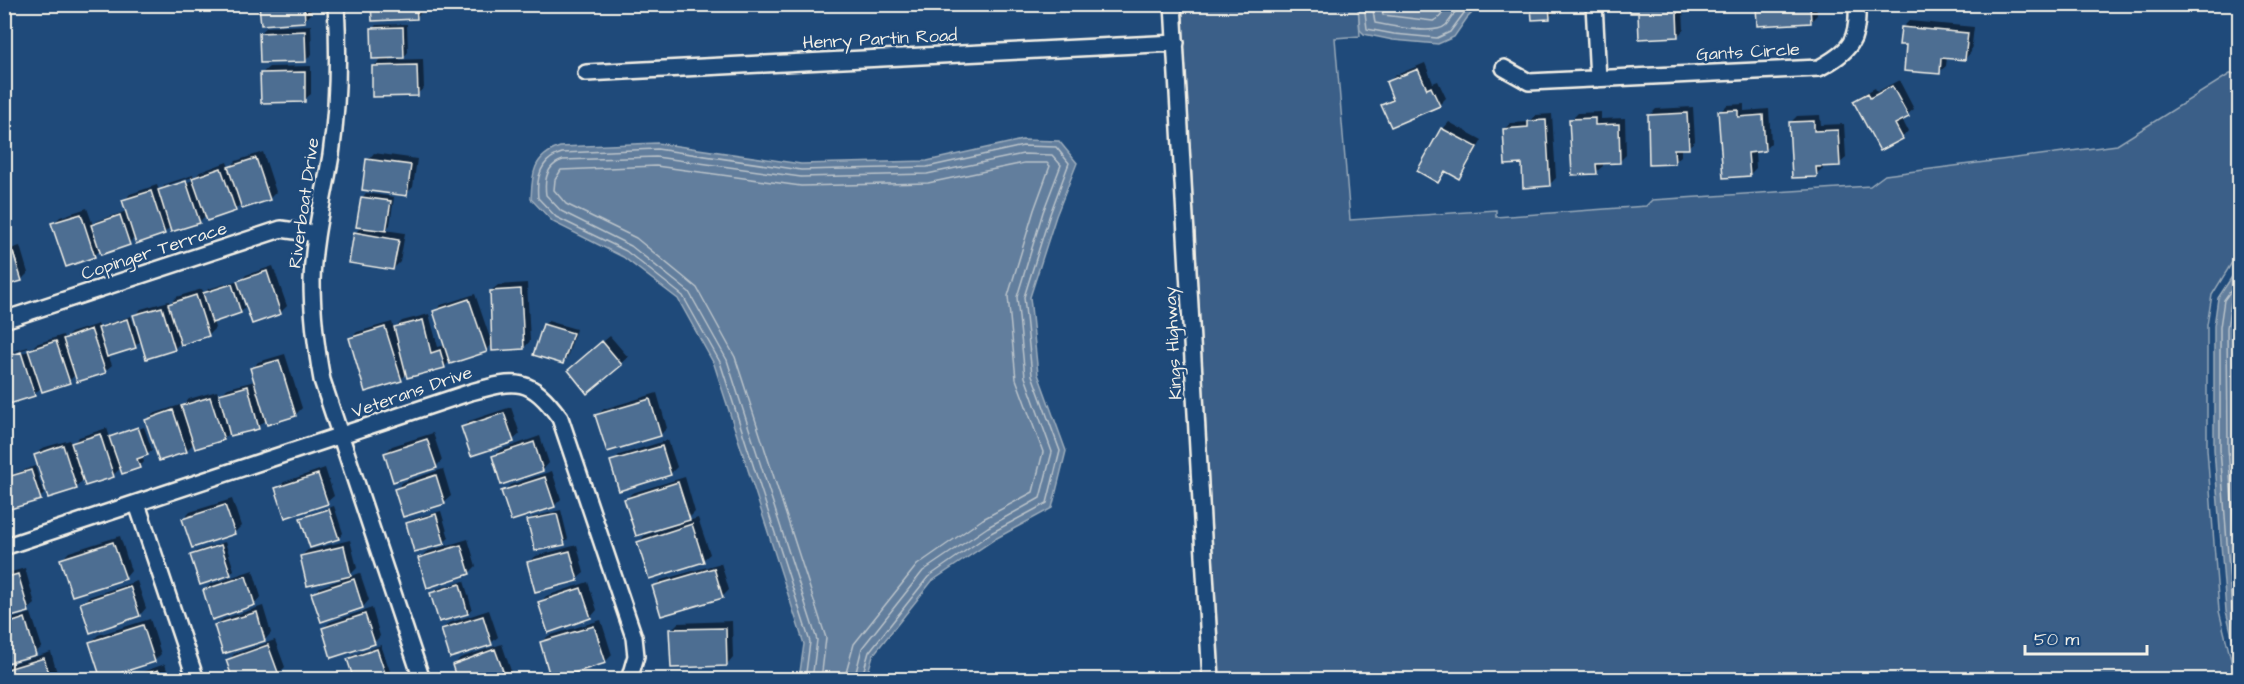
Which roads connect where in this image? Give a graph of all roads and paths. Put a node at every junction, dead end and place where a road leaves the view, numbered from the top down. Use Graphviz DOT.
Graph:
graph roads {
  1 [pos="336,4"];
  2 [pos="1173,4"];
  3 [pos="1594,4"];
  4 [pos="1857,4"];
  5 [pos="1176,43"];
  6 [pos="1504,69"];
  7 [pos="586,73"];
  8 [pos="1598,79"];
  9 [pos="316,234"];
  10 [pos="4,320"];
  11 [pos="340,437"];
  12 [pos="137,504"];
  13 [pos="4,547"];
  14 [pos="196,680"];
  15 [pos="422,680"];
  16 [pos="629,680"];
  17 [pos="1211,680"];
  1 -- 9 [label="street, Riverboat Drive"];
  2 -- 5 [label="street, Kings Highway"];
  3 -- 8 [label="street"];
  4 -- 8 [label="street, Gants Circle"];
  5 -- 7 [label="street, Henry Partin Road"];
  5 -- 17 [label="street, Kings Highway"];
  6 -- 8 [label="street, Gants Circle"];
  9 -- 10 [label="street, Copinger Terrace"];
  9 -- 11 [label="street, Riverboat Drive"];
  11 -- 12 [label="street, Veterans Drive"];
  11 -- 15 [label="street, Riverboat Drive"];
  11 -- 16 [label="street, Veterans Drive"];
  12 -- 13 [label="street, Veterans Drive"];
  12 -- 14 [label="street"];
}
